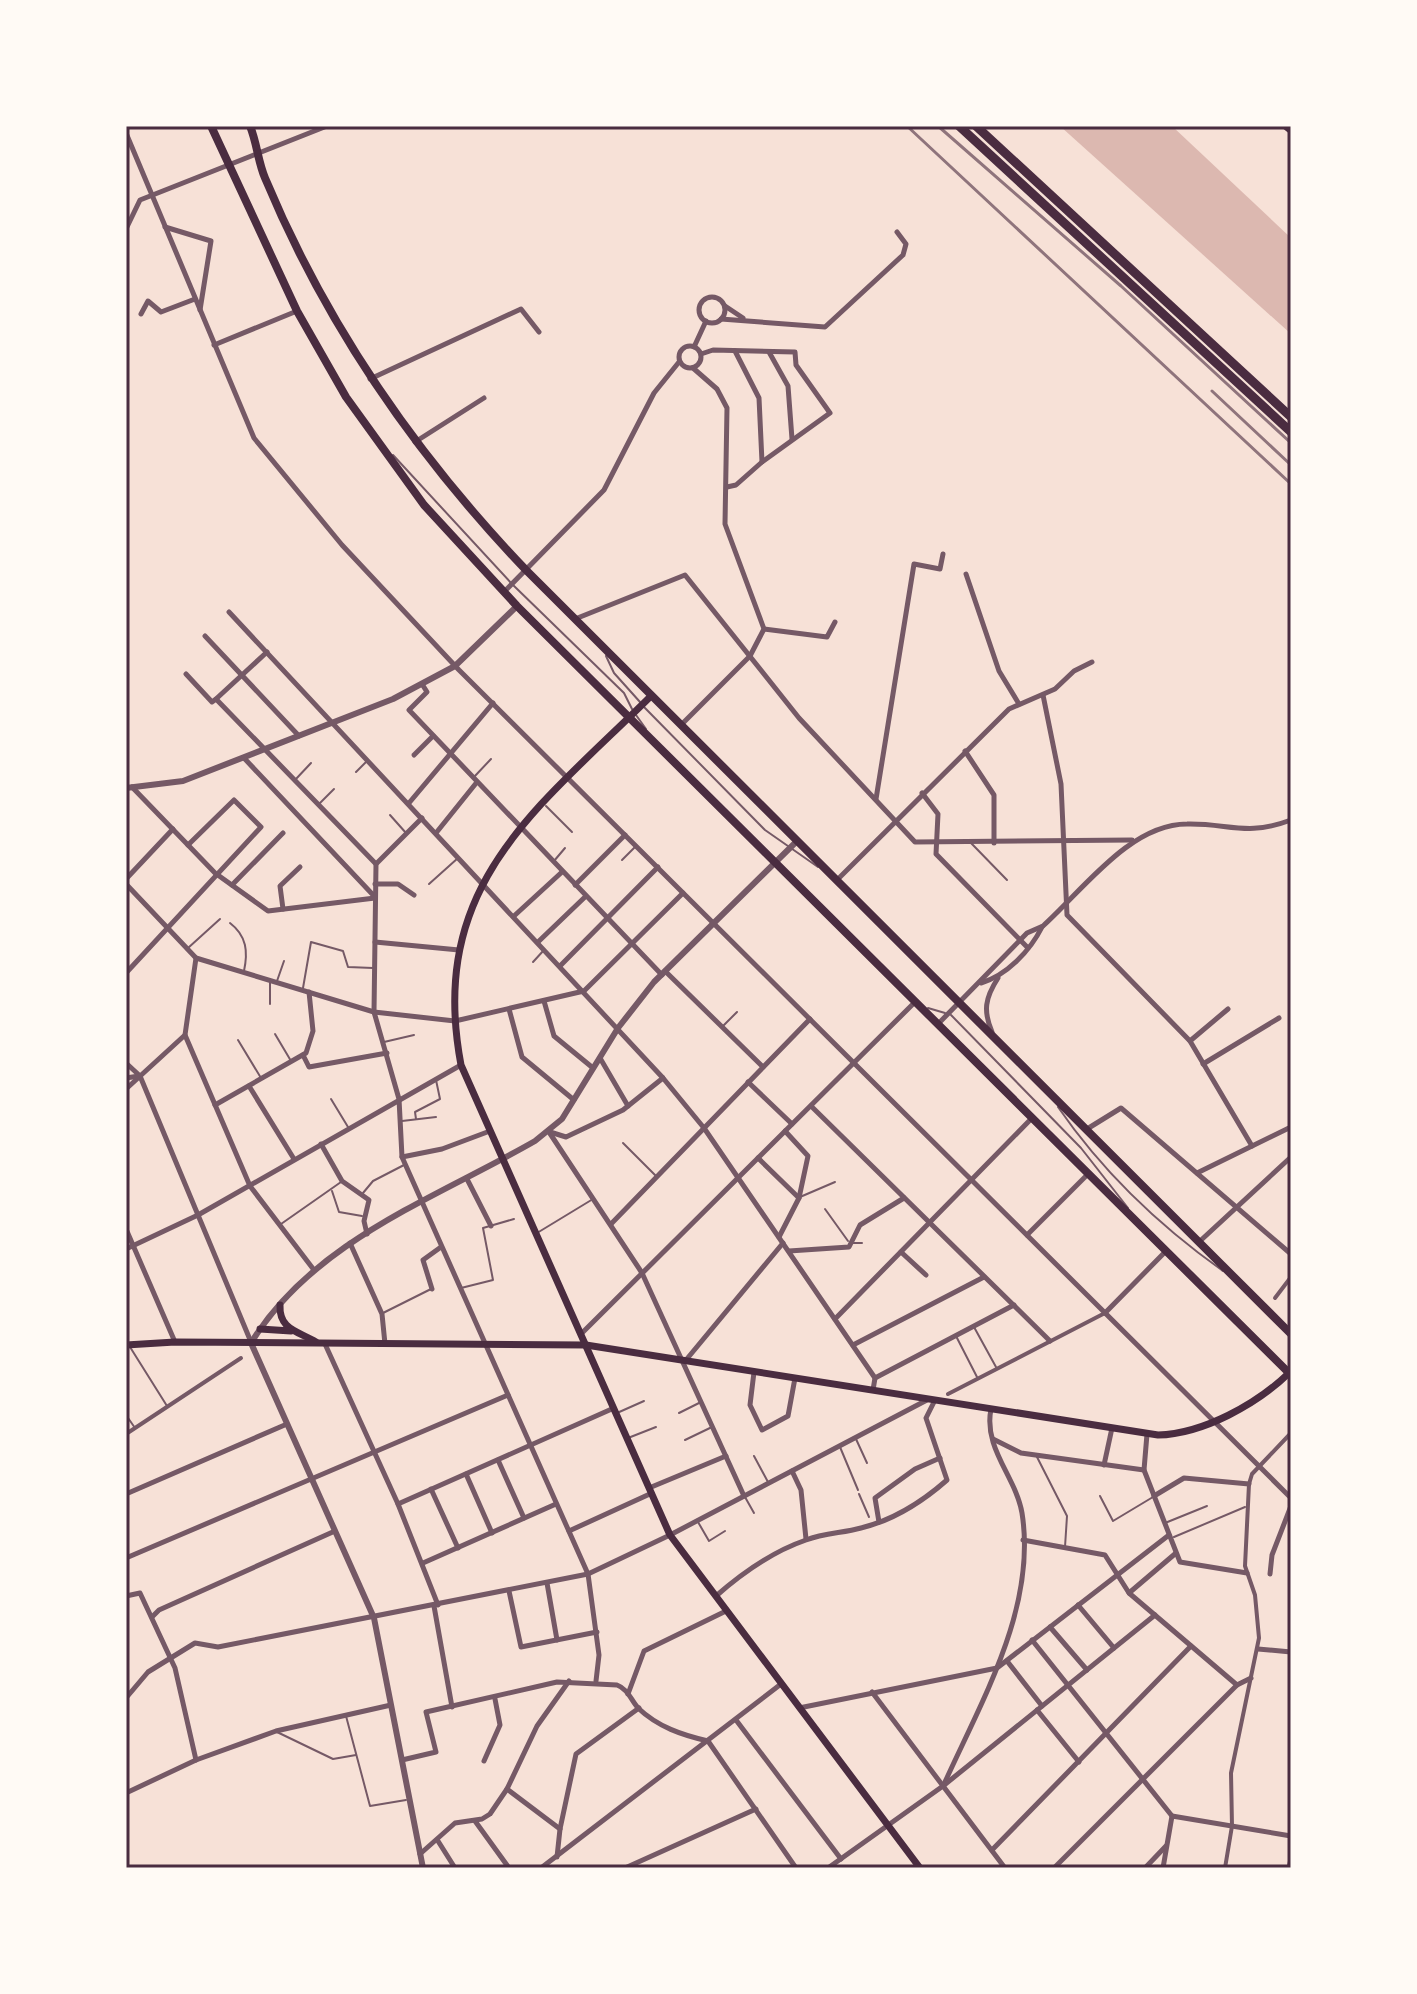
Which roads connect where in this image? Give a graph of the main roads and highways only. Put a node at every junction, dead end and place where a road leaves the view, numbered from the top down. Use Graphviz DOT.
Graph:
graph roads {
  1 [pos="211,126"];
  2 [pos="250,126"];
  3 [pos="959,126"];
  4 [pos="976,126"];
  5 [pos="1286,126"];
  6 [pos="1291,130"];
  7 [pos="1291,417"];
  8 [pos="1291,432"];
  9 [pos="651,696"];
  10 [pos="632,715"];
  11 [pos="280,1305"];
  12 [pos="260,1329"];
  13 [pos="294,1331"];
  14 [pos="1291,1334"];
  15 [pos="321,1344"];
  16 [pos="127,1345"];
  17 [pos="586,1345"];
  18 [pos="1290,1373"];
  19 [pos="920,1868"];
  1 -- 10 [label="main road"];
  2 -- 9 [label="main road"];
  3 -- 8 [label="highway"];
  4 -- 7 [label="highway"];
  5 -- 6 [label="main road"];
  9 -- 10 [label="main road"];
  9 -- 14 [label="main road"];
  10 -- 17 [label="main road"];
  10 -- 18 [label="main road"];
  11 -- 13 [label="main road"];
  12 -- 13 [label="main road"];
  13 -- 15 [label="main road"];
  15 -- 16 [label="main road"];
  15 -- 17 [label="main road"];
  17 -- 18 [label="main road"];
  17 -- 19 [label="main road"];
}
